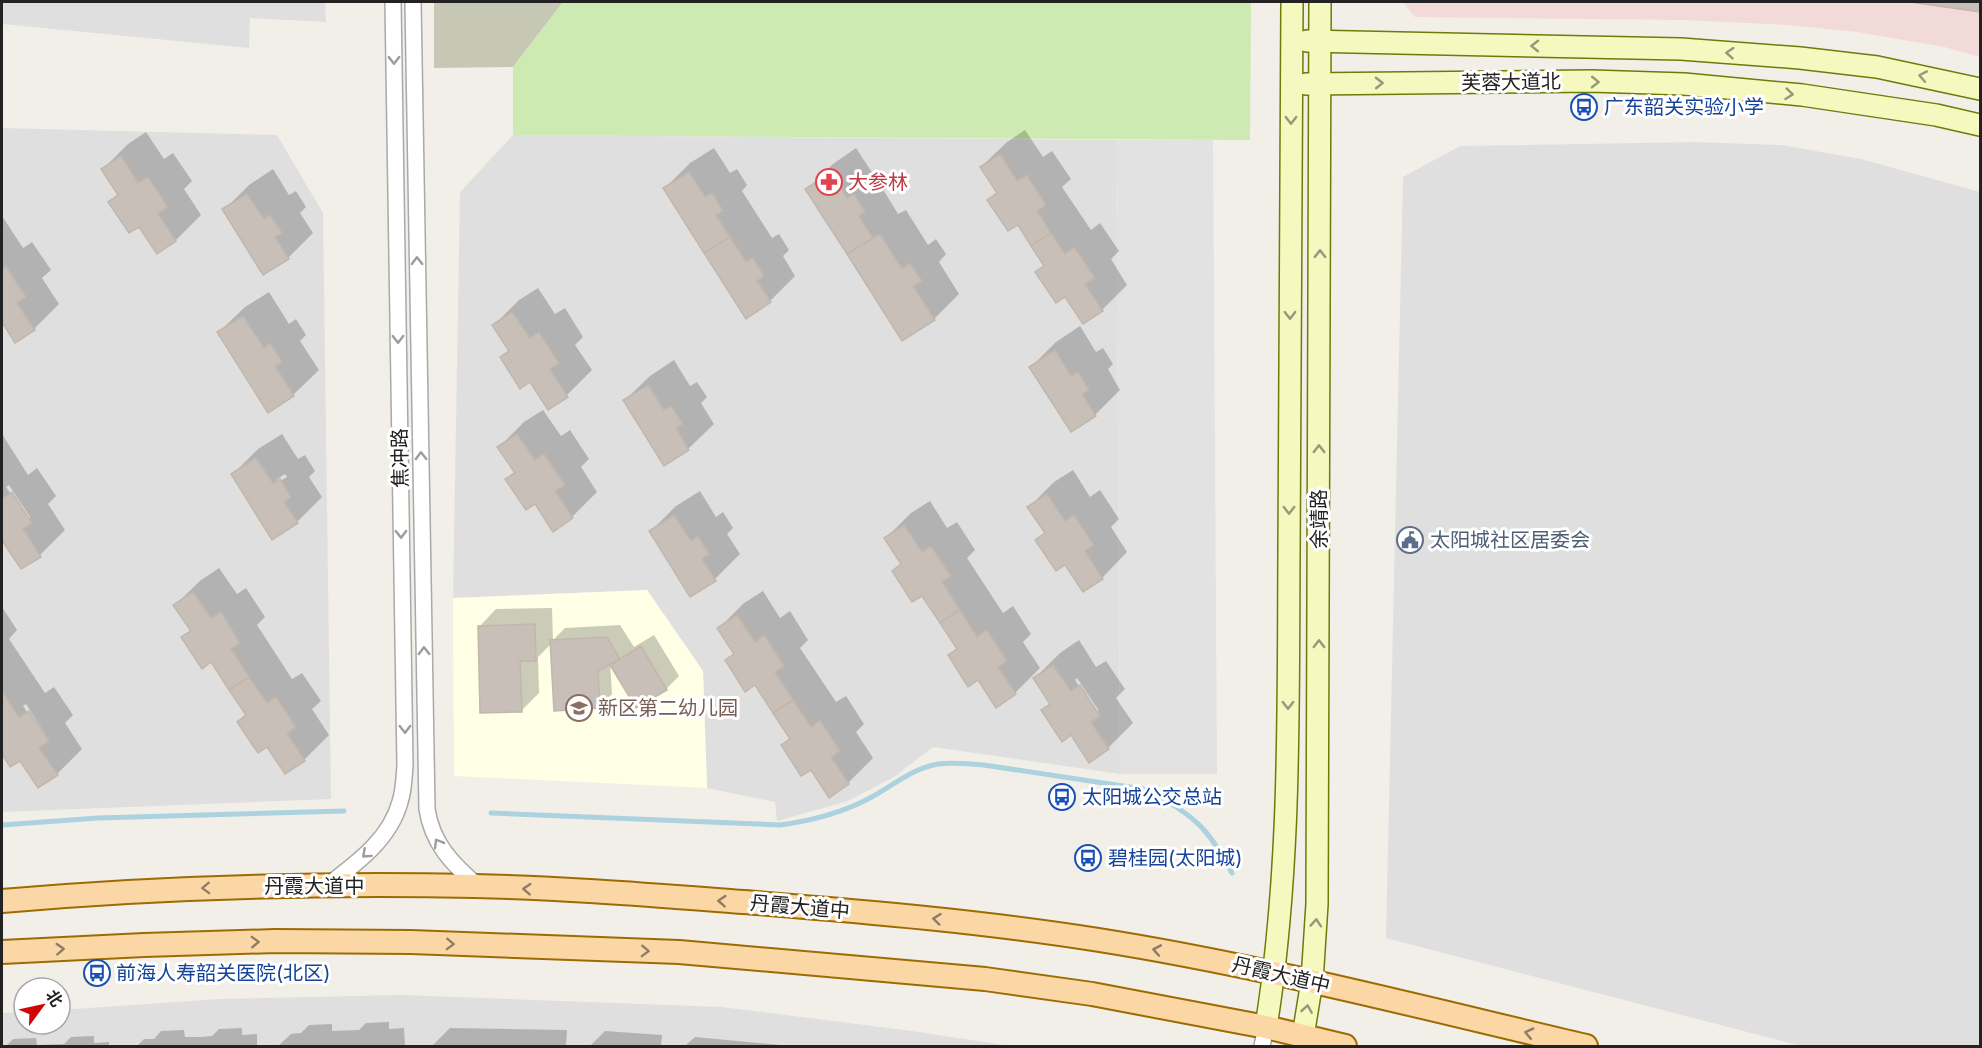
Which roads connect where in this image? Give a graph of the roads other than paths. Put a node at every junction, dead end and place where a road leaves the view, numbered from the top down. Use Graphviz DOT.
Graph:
graph roads {
  1 [pos="393,2"];
  2 [pos="413,2"];
  3 [pos="1292,2"];
  4 [pos="1320,2"];
  5 [pos="1292,40"];
  6 [pos="1320,41"];
  7 [pos="1291,84"];
  8 [pos="1320,84"];
  9 [pos="1980,89"];
  10 [pos="1980,125"];
  11 [pos="328,885"];
  12 [pos="478,886"];
  13 [pos="2,901"];
  14 [pos="2,952"];
  15 [pos="1275,973"];
  16 [pos="1312,981"];
  17 [pos="1264,1037"];
  18 [pos="1301,1041"];
  19 [pos="1345,1047"];
  20 [pos="1586,1047"];
  1 -- 11 [label="street, 焦冲路, one-way"];
  12 -- 2 [label="street, 焦冲路, one-way"];
  3 -- 5 [label="main road, 余靖路"];
  4 -- 6 [label="main road, 余靖路"];
  5 -- 6 [label="main road, 芙蓉大道北"];
  5 -- 7 [label="main road, 余靖路"];
  6 -- 8 [label="main road, 余靖路"];
  9 -- 6 [label="main road, 芙蓉大道北, one-way"];
  7 -- 8 [label="main road, 芙蓉大道北"];
  7 -- 15 [label="main road, 余靖路, one-way"];
  8 -- 10 [label="main road, 芙蓉大道北, one-way"];
  16 -- 8 [label="main road, 余靖路, one-way"];
  11 -- 12 [label="main road, 丹霞大道中"];
  11 -- 13 [label="main road, 丹霞大道中, one-way"];
  15 -- 12 [label="main road, 丹霞大道中, one-way"];
  14 -- 17 [label="main road, one-way"];
  15 -- 16 [label="main road, 丹霞大道中"];
  15 -- 17 [label="main road, 余靖路"];
  18 -- 16 [label="main road, 余靖路, one-way"];
  20 -- 16 [label="main road, 丹霞大道中, one-way"];
  17 -- 18 [label="main road"];
  18 -- 19 [label="main road"];
}
